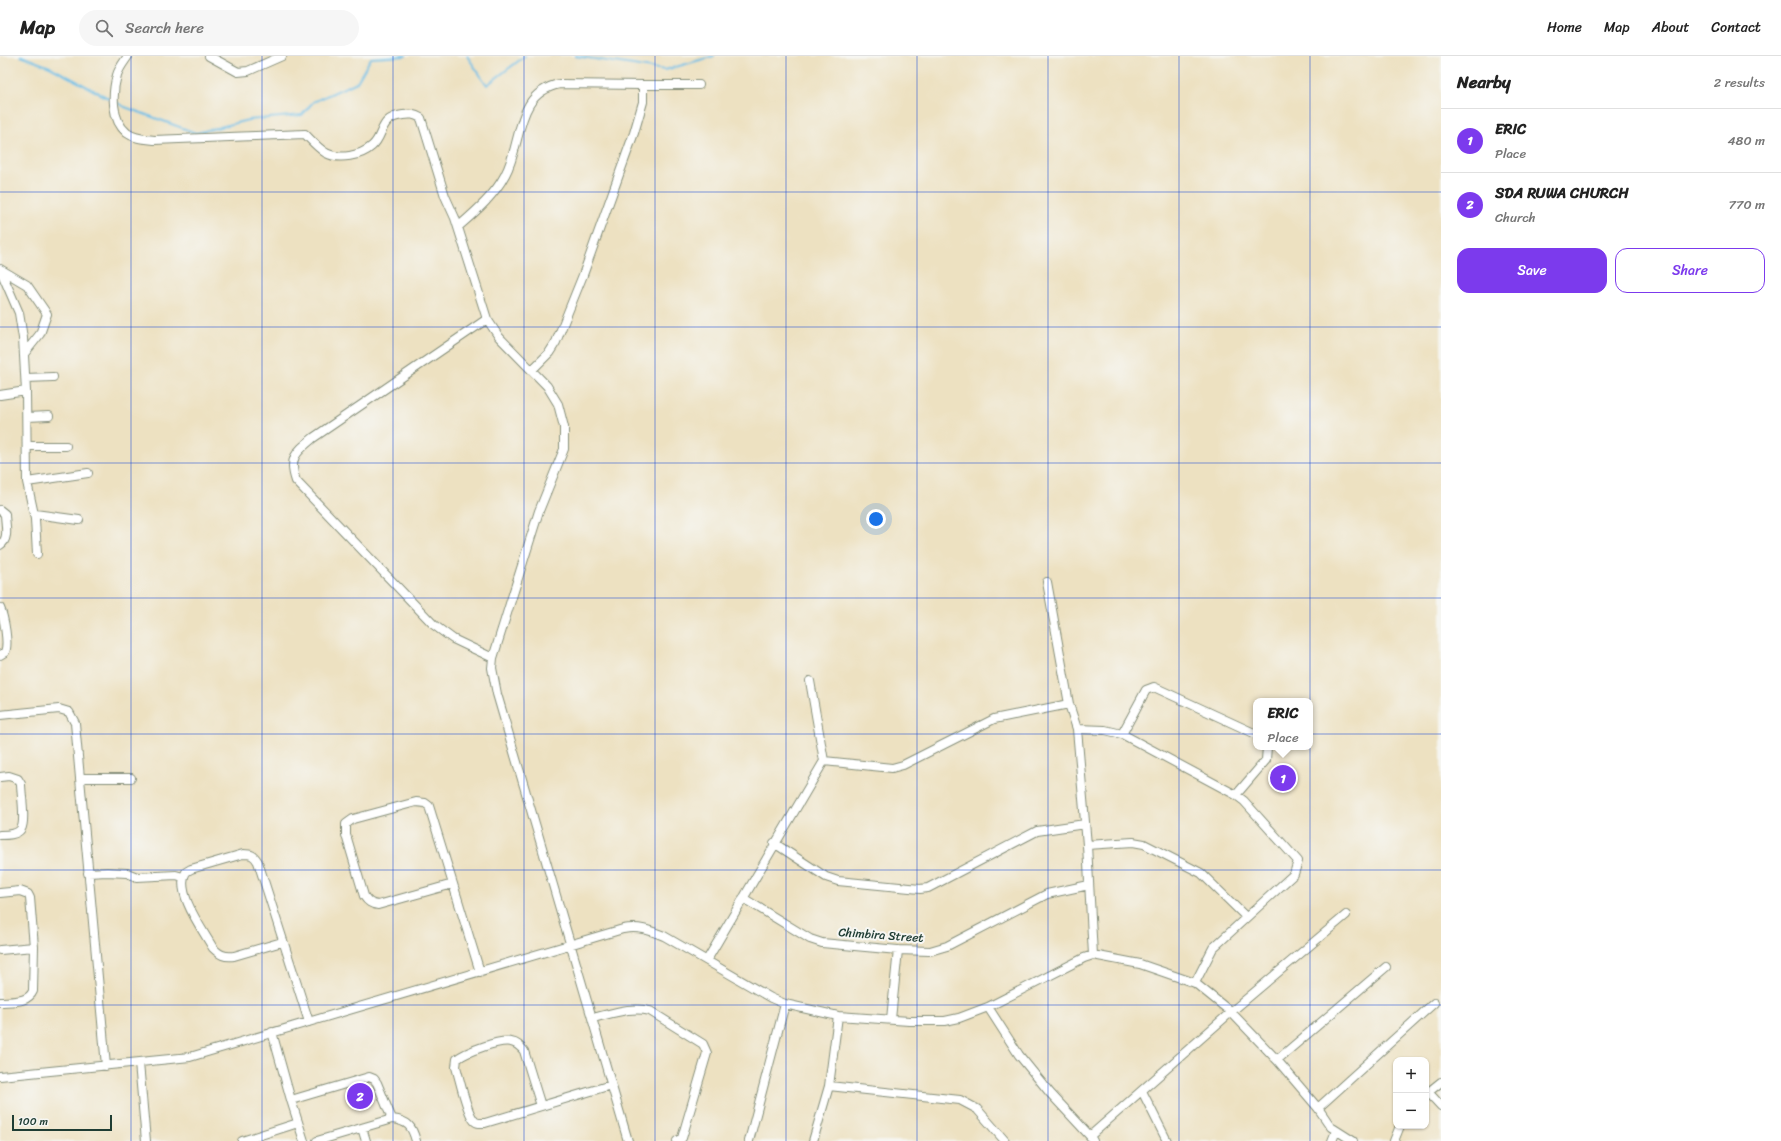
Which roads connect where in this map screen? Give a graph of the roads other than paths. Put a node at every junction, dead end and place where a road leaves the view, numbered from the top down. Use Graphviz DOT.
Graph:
graph roads {
  1 [pos="128,56"];
  2 [pos="209,56"];
  3 [pos="282,56"];
  4 [pos="643,85"];
  5 [pos="699,85"];
  6 [pos="458,227"];
  7 [pos="0,269"];
  8 [pos="486,319"];
  9 [pos="24,354"];
  10 [pos="532,370"];
  11 [pos="53,377"];
  12 [pos="26,378"];
  13 [pos="26,391"];
  14 [pos="0,395"];
  15 [pos="49,416"];
  16 [pos="27,417"];
  17 [pos="27,446"];
  18 [pos="66,446"];
  19 [pos="88,473"];
  20 [pos="27,482"];
  21 [pos="0,510"];
  22 [pos="35,514"];
  23 [pos="80,520"];
  24 [pos="0,545"];
  25 [pos="37,554"];
  26 [pos="1047,582"];
  27 [pos="0,608"];
  28 [pos="0,655"];
  29 [pos="493,658"];
  30 [pos="810,681"];
  31 [pos="1069,704"];
  32 [pos="0,715"];
  33 [pos="1076,729"];
  34 [pos="1253,733"];
  35 [pos="1122,734"];
  36 [pos="1267,750"];
  37 [pos="824,761"];
  38 [pos="0,777"];
  39 [pos="80,778"];
  40 [pos="132,778"];
  41 [pos="1236,795"];
  42 [pos="1085,824"];
  43 [pos="0,835"];
  44 [pos="774,843"];
  45 [pos="1087,845"];
  46 [pos="88,873"];
  47 [pos="183,877"];
  48 [pos="453,884"];
  49 [pos="1089,885"];
  50 [pos="0,893"];
  51 [pos="743,898"];
  52 [pos="1346,915"];
  53 [pos="1246,917"];
  54 [pos="282,942"];
  55 [pos="570,945"];
  56 [pos="34,948"];
  57 [pos="0,950"];
  58 [pos="898,950"];
  59 [pos="1093,955"];
  60 [pos="707,960"];
  61 [pos="1386,966"];
  62 [pos="480,972"];
  63 [pos="1195,983"];
  64 [pos="0,1002"];
  65 [pos="1434,1003"];
  66 [pos="785,1004"];
  67 [pos="988,1007"];
  68 [pos="1231,1012"];
  69 [pos="838,1016"];
  70 [pos="592,1018"];
  71 [pos="891,1019"];
  72 [pos="308,1022"];
  73 [pos="272,1032"];
  74 [pos="1277,1060"];
  75 [pos="139,1063"];
  76 [pos="106,1066"];
  77 [pos="0,1076"];
  78 [pos="1441,1082"];
  79 [pos="611,1085"];
  80 [pos="828,1086"];
  81 [pos="1142,1091"];
  82 [pos="1429,1091"];
  83 [pos="1429,1095"];
  84 [pos="291,1100"];
  85 [pos="541,1106"];
  86 [pos="1441,1106"];
  87 [pos="1318,1108"];
  88 [pos="392,1120"];
  89 [pos="298,1123"];
  90 [pos="362,1128"];
  91 [pos="1399,1129"];
  92 [pos="1336,1131"];
  93 [pos="1092,1138"];
  94 [pos="146,1141"];
  95 [pos="242,1141"];
  96 [pos="304,1141"];
  97 [pos="317,1141"];
  98 [pos="366,1141"];
  99 [pos="416,1141"];
  100 [pos="628,1141"];
  101 [pos="677,1141"];
  102 [pos="749,1141"];
  103 [pos="813,1141"];
  104 [pos="1006,1141"];
  105 [pos="1167,1141"];
  106 [pos="1332,1141"];
  107 [pos="1353,1141"];
  108 [pos="1394,1141"];
  1 -- 6 [label="street"];
  2 -- 3 [label="street"];
  4 -- 5 [label="street"];
  4 -- 6 [label="street"];
  4 -- 10 [label="street"];
  6 -- 8 [label="street"];
  7 -- 9 [label="street"];
  7 -- 9 [label="street"];
  8 -- 10 [label="street"];
  8 -- 29 [label="street"];
  9 -- 12 [label="street"];
  10 -- 29 [label="street"];
  11 -- 12 [label="street"];
  12 -- 13 [label="street"];
  13 -- 14 [label="street"];
  13 -- 16 [label="street"];
  15 -- 16 [label="street"];
  16 -- 17 [label="street"];
  17 -- 18 [label="street"];
  17 -- 20 [label="street"];
  19 -- 20 [label="street"];
  20 -- 22 [label="street"];
  21 -- 24 [label="street"];
  22 -- 23 [label="street"];
  22 -- 25 [label="street"];
  26 -- 31 [label="street"];
  27 -- 28 [label="street"];
  29 -- 55 [label="street"];
  30 -- 37 [label="street"];
  31 -- 33 [label="street"];
  31 -- 37 [label="street"];
  32 -- 39 [label="street"];
  33 -- 35 [label="street"];
  33 -- 42 [label="street"];
  34 -- 35 [label="street"];
  35 -- 41 [label="street"];
  36 -- 41 [label="street"];
  37 -- 44 [label="street"];
  38 -- 43 [label="street"];
  39 -- 40 [label="street"];
  39 -- 46 [label="street"];
  41 -- 53 [label="street"];
  42 -- 44 [label="street"];
  42 -- 45 [label="street"];
  44 -- 51 [label="street"];
  45 -- 49 [label="street"];
  45 -- 53 [label="street"];
  46 -- 47 [label="street"];
  46 -- 76 [label="street"];
  47 -- 54 [label="street"];
  47 -- 54 [label="street"];
  48 -- 48 [label="street"];
  48 -- 62 [label="street"];
  49 -- 58 [label="street, Chimbira Street"];
  49 -- 59 [label="street"];
  50 -- 56 [label="street"];
  51 -- 58 [label="street, Chimbira Street"];
  51 -- 60 [label="street"];
  52 -- 68 [label="street"];
  53 -- 63 [label="street"];
  54 -- 72 [label="street"];
  55 -- 60 [label="street"];
  55 -- 62 [label="street"];
  55 -- 70 [label="street"];
  56 -- 57 [label="street"];
  56 -- 64 [label="street"];
  58 -- 71 [label="street"];
  59 -- 63 [label="street"];
  59 -- 67 [label="street"];
  60 -- 66 [label="street"];
  61 -- 74 [label="street"];
  62 -- 72 [label="street"];
  63 -- 68 [label="street"];
  65 -- 87 [label="street"];
  66 -- 69 [label="street"];
  66 -- 102 [label="street"];
  67 -- 71 [label="street"];
  67 -- 93 [label="street"];
  68 -- 74 [label="street"];
  68 -- 81 [label="street"];
  69 -- 71 [label="street"];
  69 -- 80 [label="street"];
  70 -- 79 [label="street"];
  70 -- 101 [label="street"];
  72 -- 73 [label="street"];
  73 -- 75 [label="street"];
  73 -- 84 [label="street"];
  74 -- 87 [label="street"];
  75 -- 76 [label="street"];
  75 -- 94 [label="street"];
  76 -- 77 [label="street"];
  78 -- 82 [label="street"];
  79 -- 85 [label="street"];
  79 -- 100 [label="street"];
  80 -- 103 [label="street"];
  80 -- 104 [label="street"];
  81 -- 93 [label="street"];
  81 -- 105 [label="street"];
  83 -- 86 [label="street"];
  84 -- 88 [label="street"];
  84 -- 89 [label="street"];
  85 -- 85 [label="street"];
  87 -- 92 [label="street"];
  88 -- 90 [label="street"];
  88 -- 99 [label="street"];
  89 -- 95 [label="street"];
  89 -- 96 [label="street"];
  90 -- 97 [label="street"];
  90 -- 98 [label="street"];
  91 -- 108 [label="street"];
  92 -- 106 [label="street"];
  92 -- 107 [label="street"];
}
